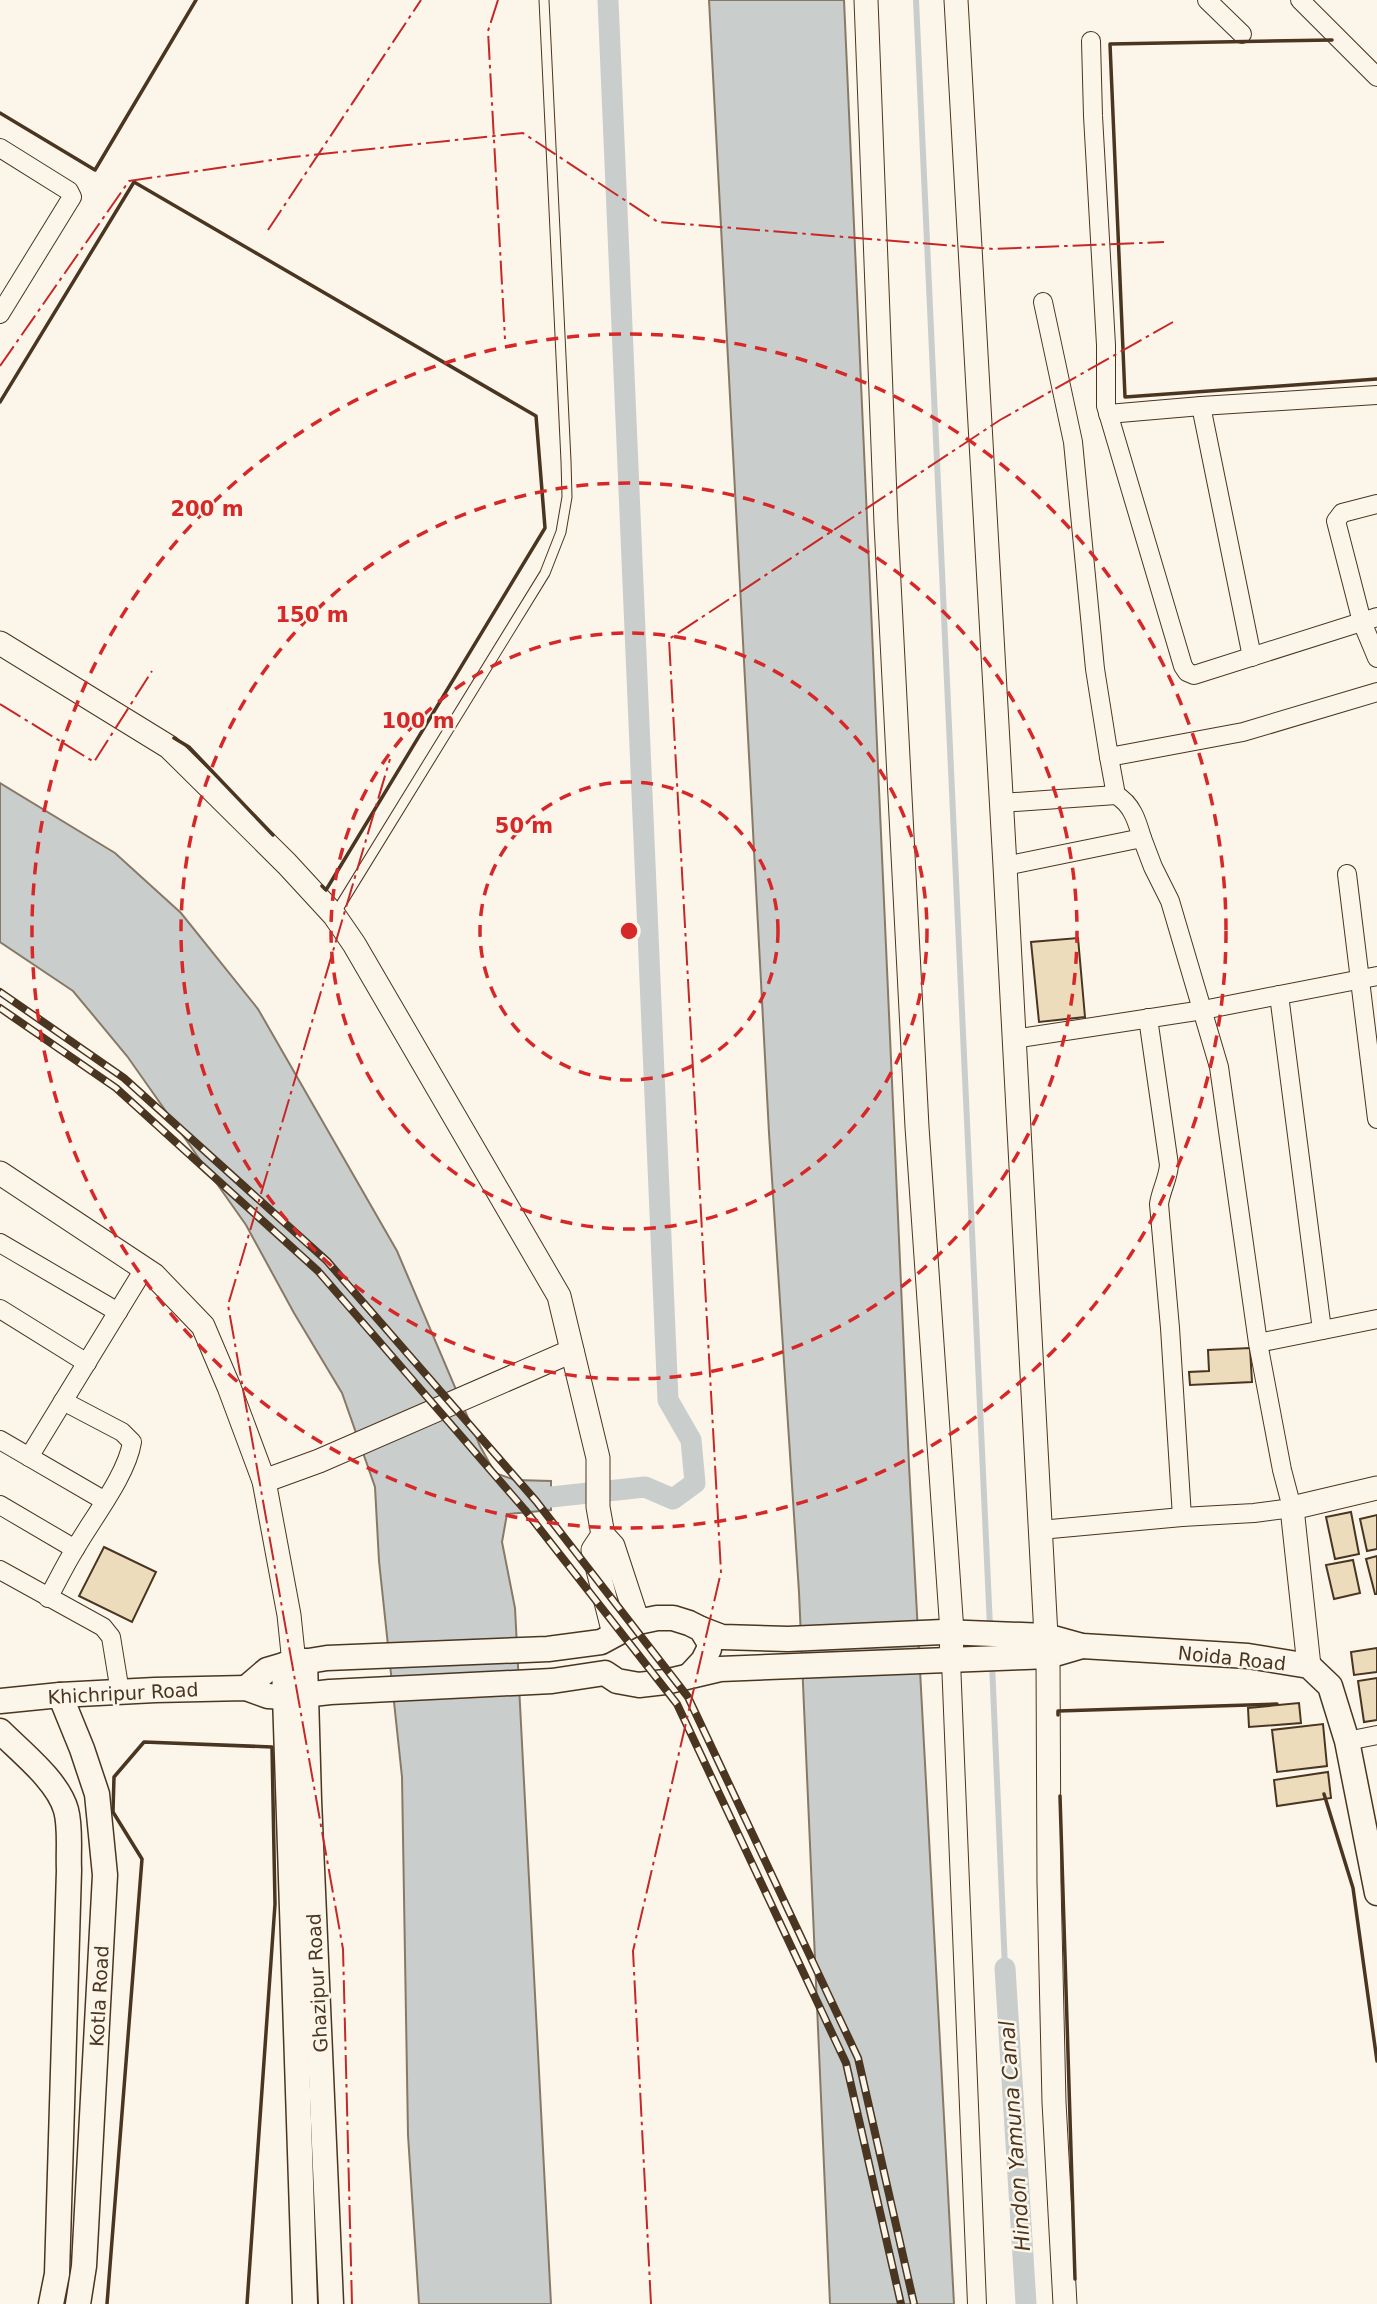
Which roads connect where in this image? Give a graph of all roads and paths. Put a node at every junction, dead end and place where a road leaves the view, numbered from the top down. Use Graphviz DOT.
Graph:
graph roads {
  1 [pos="544,0"];
  2 [pos="866,0"];
  3 [pos="956,0"];
  4 [pos="1207,0"];
  5 [pos="1300,0"];
  6 [pos="1242,34"];
  7 [pos="1091,40"];
  8 [pos="1377,77"];
  9 [pos="0,148"];
  10 [pos="1043,302"];
  11 [pos="0,314"];
  12 [pos="1377,395"];
  13 [pos="1201,406"];
  14 [pos="1108,414"];
  15 [pos="1377,504"];
  16 [pos="1369,619"];
  17 [pos="0,643"];
  18 [pos="1252,657"];
  19 [pos="1377,658"];
  20 [pos="1377,692"];
  21 [pos="1109,757"];
  22 [pos="1116,795"];
  23 [pos="1001,803"];
  24 [pos="1142,838"];
  25 [pos="1005,866"];
  26 [pos="1347,874"];
  27 [pos="334,915"];
  28 [pos="1369,977"];
  29 [pos="1279,995"];
  30 [pos="1203,1010"];
  31 [pos="1148,1018"];
  32 [pos="1014,1039"];
  33 [pos="1377,1118"];
  34 [pos="0,1173"];
  35 [pos="0,1243"];
  36 [pos="144,1269"];
  37 [pos="118,1312"];
  38 [pos="1,1314"];
  39 [pos="1377,1319"];
  40 [pos="1322,1330"];
  41 [pos="1258,1343"];
  42 [pos="572,1351"];
  43 [pos="87,1363"];
  44 [pos="63,1401"];
  45 [pos="0,1440"];
  46 [pos="29,1457"];
  47 [pos="264,1481"];
  48 [pos="1377,1488"];
  49 [pos="105,1502"];
  50 [pos="0,1505"];
  51 [pos="1292,1508"];
  52 [pos="1182,1517"];
  53 [pos="1040,1530"];
  54 [pos="603,1535"];
  55 [pos="75,1549"];
  56 [pos="0,1570"];
  57 [pos="48,1598"];
  58 [pos="638,1622"];
  59 [pos="701,1629"];
  60 [pos="947,1632"];
  61 [pos="607,1638"];
  62 [pos="1035,1646"];
  63 [pos="945,1661"];
  64 [pos="303,1662"];
  65 [pos="1309,1666"];
  66 [pos="605,1673"];
  67 [pos="690,1675"];
  68 [pos="246,1688"];
  69 [pos="120,1692"];
  70 [pos="61,1695"];
  71 [pos="308,1695"];
  72 [pos="0,1701"];
  73 [pos="0,1731"];
  74 [pos="1377,1735"];
  75 [pos="1347,1741"];
  76 [pos="97,1794"];
  77 [pos="62,1799"];
  78 [pos="1377,1893"];
  79 [pos="51,2304"];
  80 [pos="78,2304"];
  81 [pos="305,2304"];
  82 [pos="331,2304"];
  83 [pos="977,2304"];
  84 [pos="1065,2304"];
  1 -- 27 [label="lane"];
  2 -- 60 [label="street"];
  3 -- 23 [label="street"];
  4 -- 6 [label="street"];
  5 -- 8 [label="street"];
  7 -- 14 [label="street"];
  9 -- 11 [label="street"];
  10 -- 21 [label="street"];
  12 -- 13 [label="street"];
  13 -- 14 [label="street"];
  13 -- 18 [label="street"];
  14 -- 18 [label="street"];
  15 -- 16 [label="street"];
  16 -- 18 [label="street"];
  16 -- 19 [label="street"];
  17 -- 27 [label="street"];
  20 -- 21 [label="street"];
  21 -- 22 [label="street"];
  22 -- 23 [label="street"];
  22 -- 24 [label="street"];
  23 -- 25 [label="street"];
  24 -- 25 [label="street"];
  24 -- 30 [label="street"];
  25 -- 32 [label="street"];
  26 -- 28 [label="street"];
  27 -- 42 [label="street"];
  28 -- 29 [label="street"];
  28 -- 33 [label="street"];
  29 -- 30 [label="street"];
  29 -- 40 [label="street"];
  30 -- 31 [label="street"];
  30 -- 41 [label="street"];
  31 -- 32 [label="street"];
  31 -- 52 [label="street"];
  32 -- 53 [label="street"];
  34 -- 36 [label="street"];
  35 -- 37 [label="street"];
  36 -- 37 [label="street"];
  36 -- 47 [label="street"];
  37 -- 43 [label="street"];
  38 -- 43 [label="street"];
  39 -- 40 [label="street"];
  40 -- 41 [label="street"];
  41 -- 51 [label="street"];
  42 -- 47 [label="street"];
  42 -- 54 [label="street"];
  43 -- 44 [label="street"];
  44 -- 46 [label="street"];
  44 -- 49 [label="street"];
  45 -- 46 [label="street"];
  46 -- 49 [label="street"];
  47 -- 64 [label="street"];
  48 -- 51 [label="street"];
  49 -- 55 [label="street"];
  50 -- 55 [label="street"];
  51 -- 52 [label="street"];
  51 -- 65 [label="street"];
  52 -- 53 [label="street"];
  53 -- 62 [label="street"];
  54 -- 58 [label="street"];
  54 -- 61 [label="street"];
  55 -- 57 [label="street"];
  56 -- 57 [label="street"];
  57 -- 69 [label="street"];
  58 -- 59 [label="main road"];
  58 -- 61 [label="main road"];
  59 -- 60 [label="main road, Noida Road"];
  59 -- 67 [label="main road"];
  60 -- 62 [label="main road, Noida Road"];
  60 -- 63 [label="street"];
  61 -- 64 [label="main road"];
  61 -- 66 [label="main road"];
  62 -- 63 [label="main road, Noida Road"];
  62 -- 65 [label="main road, Noida Road"];
  62 -- 84 [label="street"];
  63 -- 67 [label="main road, Noida Road"];
  63 -- 83 [label="street"];
  64 -- 68 [label="main road"];
  64 -- 71 [label="main road, Ghazipur Road"];
  65 -- 75 [label="main road, Noida Road"];
  66 -- 67 [label="main road"];
  66 -- 71 [label="main road, Khichripur Road"];
  68 -- 69 [label="main road, Khichripur Road"];
  68 -- 71 [label="main road, Khichripur Road"];
  69 -- 70 [label="main road, Khichripur Road"];
  70 -- 72 [label="main road, Khichripur Road"];
  70 -- 76 [label="main road, Kotla Road"];
  71 -- 81 [label="main road, Ghazipur Road"];
  71 -- 82 [label="main road, Ghazipur Road"];
  73 -- 77 [label="main road, Kotla Road"];
  74 -- 75 [label="street"];
  75 -- 78 [label="main road, Noida Road"];
  76 -- 77 [label="main road"];
  76 -- 80 [label="main road, Kotla Road"];
  77 -- 79 [label="main road, Kotla Road"];
}
